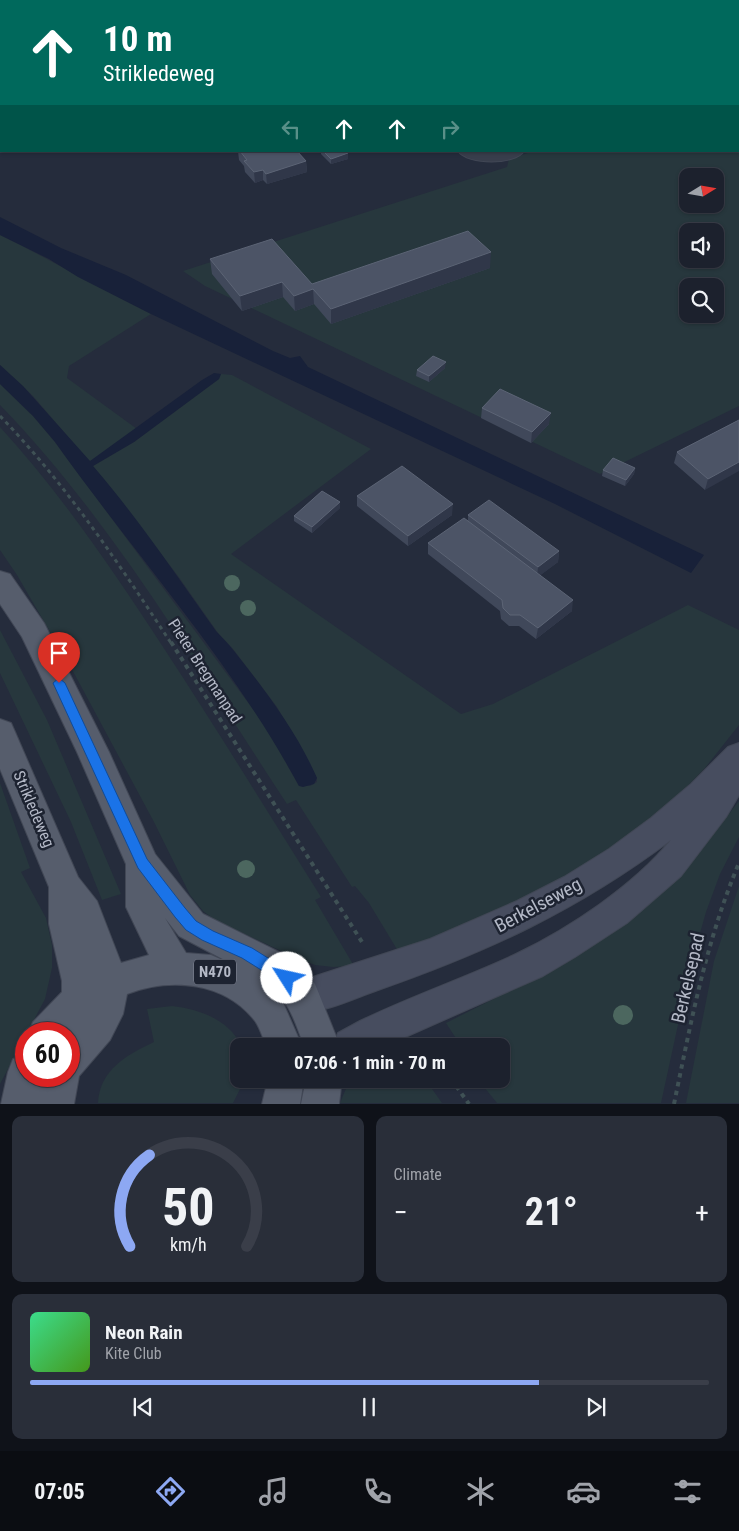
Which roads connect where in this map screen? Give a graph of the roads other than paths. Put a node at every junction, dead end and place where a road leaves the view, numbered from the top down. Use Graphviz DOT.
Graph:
graph roads {
  1 [pos="470,152"];
  2 [pos="507,152"];
  3 [pos="0,582"];
  4 [pos="0,732"];
  5 [pos="739,756"];
  6 [pos="739,766"];
  7 [pos="142,864"];
  8 [pos="175,966"];
  9 [pos="96,991"];
  10 [pos="304,996"];
  11 [pos="265,1005"];
  12 [pos="56,1022"];
  13 [pos="281,1038"];
  14 [pos="319,1038"];
  15 [pos="367,1038"];
  16 [pos="80,1049"];
  17 [pos="23,1087"];
  18 [pos="59,1087"];
  19 [pos="284,1088"];
  20 [pos="323,1088"];
  21 [pos="20,1104"];
  22 [pos="55,1104"];
  23 [pos="281,1104"];
  24 [pos="320,1104"];
  1 -- 2 [label="street"];
  3 -- 7 [label="main road, N470"];
  4 -- 9 [label="main road, Strikledeweg"];
  5 -- 10 [label="street, Berkelseweg"];
  6 -- 15 [label="street"];
  7 -- 8 [label="main road, N470"];
  7 -- 10 [label="main road, N470"];
  8 -- 9 [label="main road, N470"];
  8 -- 11 [label="main road, N470"];
  9 -- 12 [label="main road, N470"];
  9 -- 16 [label="main road, Strikledeweg"];
  10 -- 11 [label="main road"];
  10 -- 14 [label="main road, N470"];
  11 -- 13 [label="main road, N470"];
  17 -- 21 [label="main road"];
  18 -- 22 [label="main road"];
  19 -- 23 [label="main road"];
  20 -- 24 [label="main road"];
}
